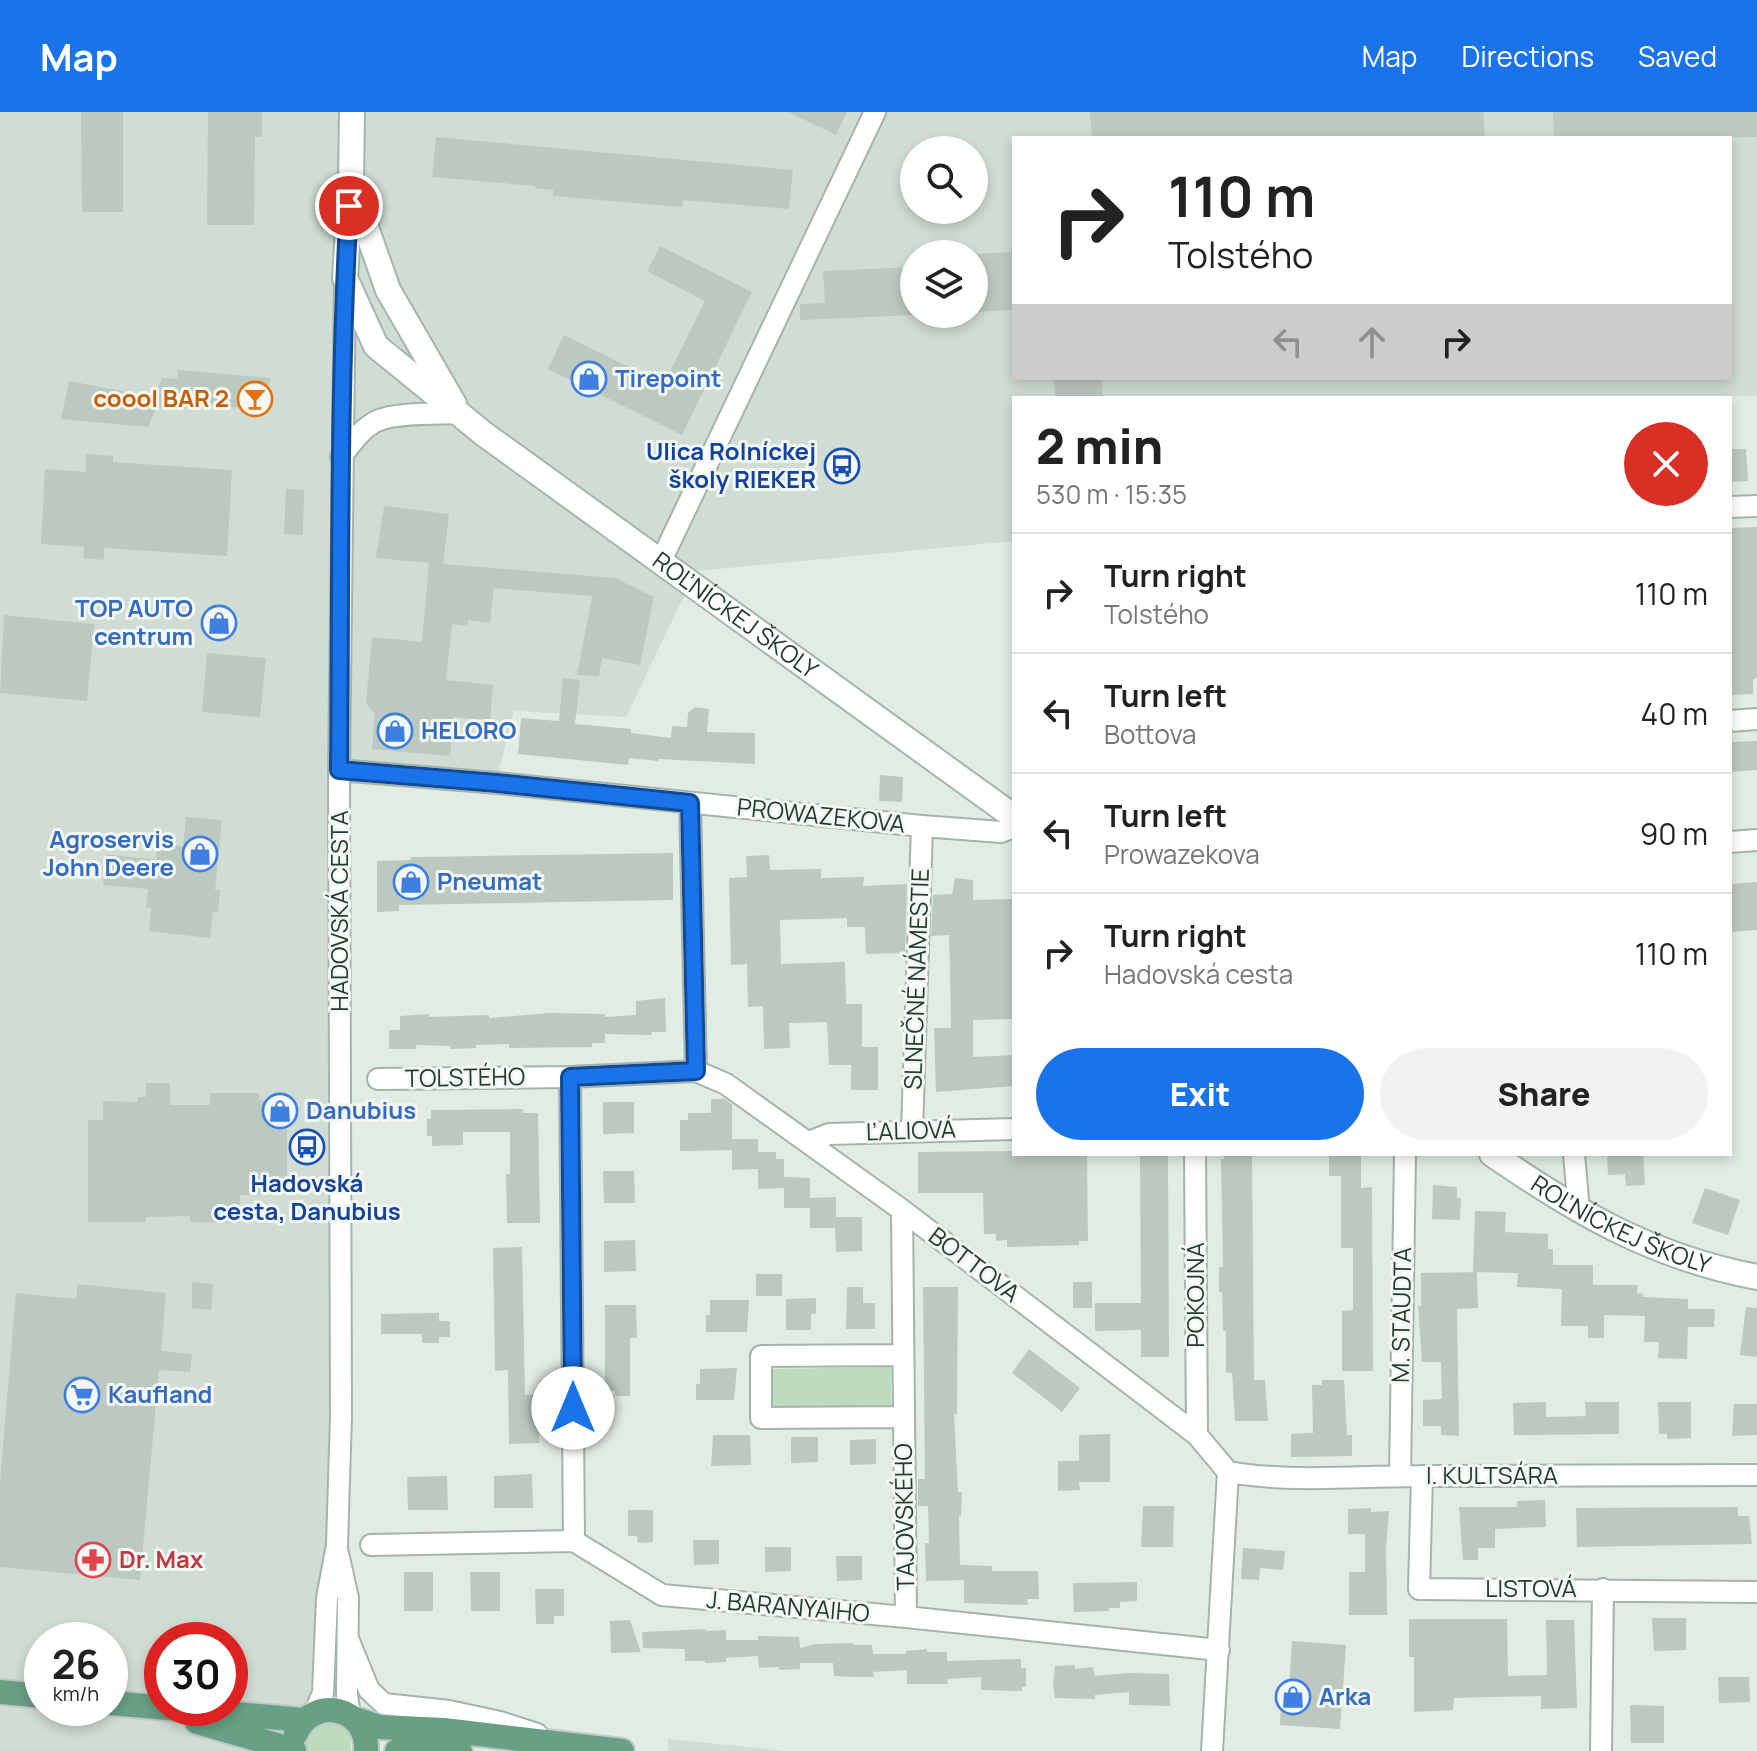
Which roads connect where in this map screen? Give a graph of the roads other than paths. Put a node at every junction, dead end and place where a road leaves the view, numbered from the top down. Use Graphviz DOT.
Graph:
graph roads {
  1 [pos="352,112"];
  2 [pos="875,112"];
  3 [pos="351,182"];
  4 [pos="345,278"];
  5 [pos="459,413"];
  6 [pos="341,457"];
  7 [pos="1757,506"];
  8 [pos="1732,507"];
  9 [pos="660,563"];
  10 [pos="1757,719"];
  11 [pos="1732,721"];
  12 [pos="339,770"];
  13 [pos="690,803"];
  14 [pos="1012,816"];
  15 [pos="922,826"];
  16 [pos="1012,828"];
  17 [pos="1757,840"];
  18 [pos="1732,842"];
  19 [pos="696,1071"];
  20 [pos="570,1077"];
  21 [pos="378,1079"];
  22 [pos="1012,1129"];
  23 [pos="912,1131"];
  24 [pos="809,1142"];
  25 [pos="1195,1156"];
  26 [pos="1405,1156"];
  27 [pos="1495,1156"];
  28 [pos="1574,1156"];
  29 [pos="902,1210"];
  30 [pos="1579,1211"];
  31 [pos="1757,1277"];
  32 [pos="903,1355"];
  33 [pos="904,1417"];
  34 [pos="1197,1435"];
  35 [pos="1228,1472"];
  36 [pos="1757,1475"];
  37 [pos="1400,1476"];
  38 [pos="1422,1476"];
  39 [pos="574,1541"];
  40 [pos="337,1545"];
  41 [pos="371,1545"];
  42 [pos="1603,1589"];
  43 [pos="1757,1592"];
  44 [pos="906,1617"];
  45 [pos="349,1641"];
  46 [pos="1219,1650"];
  47 [pos="0,1692"];
  48 [pos="24,1694"];
  49 [pos="128,1705"];
  50 [pos="142,1706"];
  51 [pos="309,1716"];
  52 [pos="353,1717"];
  53 [pos="563,1743"];
  54 [pos="294,1751"];
  55 [pos="366,1751"];
  56 [pos="397,1751"];
  57 [pos="460,1751"];
  58 [pos="622,1751"];
  59 [pos="1212,1751"];
  60 [pos="1601,1751"];
  1 -- 3 [label="main road, HADOVSKÁ CESTA"];
  2 -- 9 [label="street"];
  3 -- 4 [label="main road, HADOVSKÁ CESTA"];
  3 -- 5 [label="main road, ROĽNÍCKEJ ŠKOLY"];
  4 -- 5 [label="main road, ROĽNÍCKEJ ŠKOLY"];
  4 -- 6 [label="street, HADOVSKÁ CESTA"];
  5 -- 6 [label="street"];
  5 -- 9 [label="main road, ROĽNÍCKEJ ŠKOLY"];
  6 -- 12 [label="street, HADOVSKÁ CESTA"];
  7 -- 8 [label="street"];
  9 -- 14 [label="main road, ROĽNÍCKEJ ŠKOLY"];
  10 -- 11 [label="street"];
  12 -- 13 [label="street, PROWAZEKOVA"];
  12 -- 40 [label="street, HADOVSKÁ CESTA"];
  13 -- 15 [label="street, PROWAZEKOVA"];
  13 -- 19 [label="street"];
  15 -- 16 [label="street, PROWAZEKOVA"];
  15 -- 23 [label="street, SLNEČNÉ NÁMESTIE"];
  17 -- 18 [label="street"];
  19 -- 20 [label="street, TOLSTÉHO"];
  19 -- 24 [label="street, BOTTOVA"];
  20 -- 21 [label="street, TOLSTÉHO"];
  20 -- 39 [label="street"];
  22 -- 23 [label="street, ĽALIOVÁ"];
  23 -- 24 [label="street, ĽALIOVÁ"];
  24 -- 29 [label="street, BOTTOVA"];
  25 -- 34 [label="street, POKOJNÁ"];
  26 -- 37 [label="street, M. STAUDTA"];
  27 -- 30 [label="main road, ROĽNÍCKEJ ŠKOLY"];
  28 -- 30 [label="street"];
  29 -- 32 [label="street, TAJOVSKÉHO"];
  29 -- 34 [label="street, BOTTOVA"];
  30 -- 31 [label="main road, ROĽNÍCKEJ ŠKOLY"];
  32 -- 33 [label="street, TAJOVSKÉHO"];
  32 -- 33 [label="street, TAJOVSKÉHO"];
  33 -- 44 [label="street, TAJOVSKÉHO"];
  34 -- 35 [label="street, BOTTOVA"];
  35 -- 37 [label="street, I. KULTSÁRA"];
  35 -- 46 [label="street"];
  36 -- 38 [label="street, I. KULTSÁRA"];
  37 -- 38 [label="street, I. KULTSÁRA"];
  38 -- 42 [label="street, LISTOVÁ"];
  39 -- 41 [label="street"];
  39 -- 44 [label="street, J. BARANYAIHO"];
  40 -- 45 [label="street, HADOVSKÁ CESTA"];
  40 -- 51 [label="street, HADOVSKÁ CESTA"];
  42 -- 43 [label="street, LISTOVÁ"];
  42 -- 60 [label="street"];
  44 -- 46 [label="street, J. BARANYAIHO"];
  45 -- 52 [label="street, HADOVSKÁ CESTA"];
  45 -- 53 [label="street"];
  46 -- 59 [label="street"];
  47 -- 48 [label="main road"];
  49 -- 50 [label="main road"];
  50 -- 51 [label="main road"];
  50 -- 54 [label="main road"];
  51 -- 52 [label="main road"];
  51 -- 54 [label="main road"];
  52 -- 53 [label="main road"];
  52 -- 55 [label="main road"];
  53 -- 58 [label="main road"];
  56 -- 57 [label="main road"];
}
